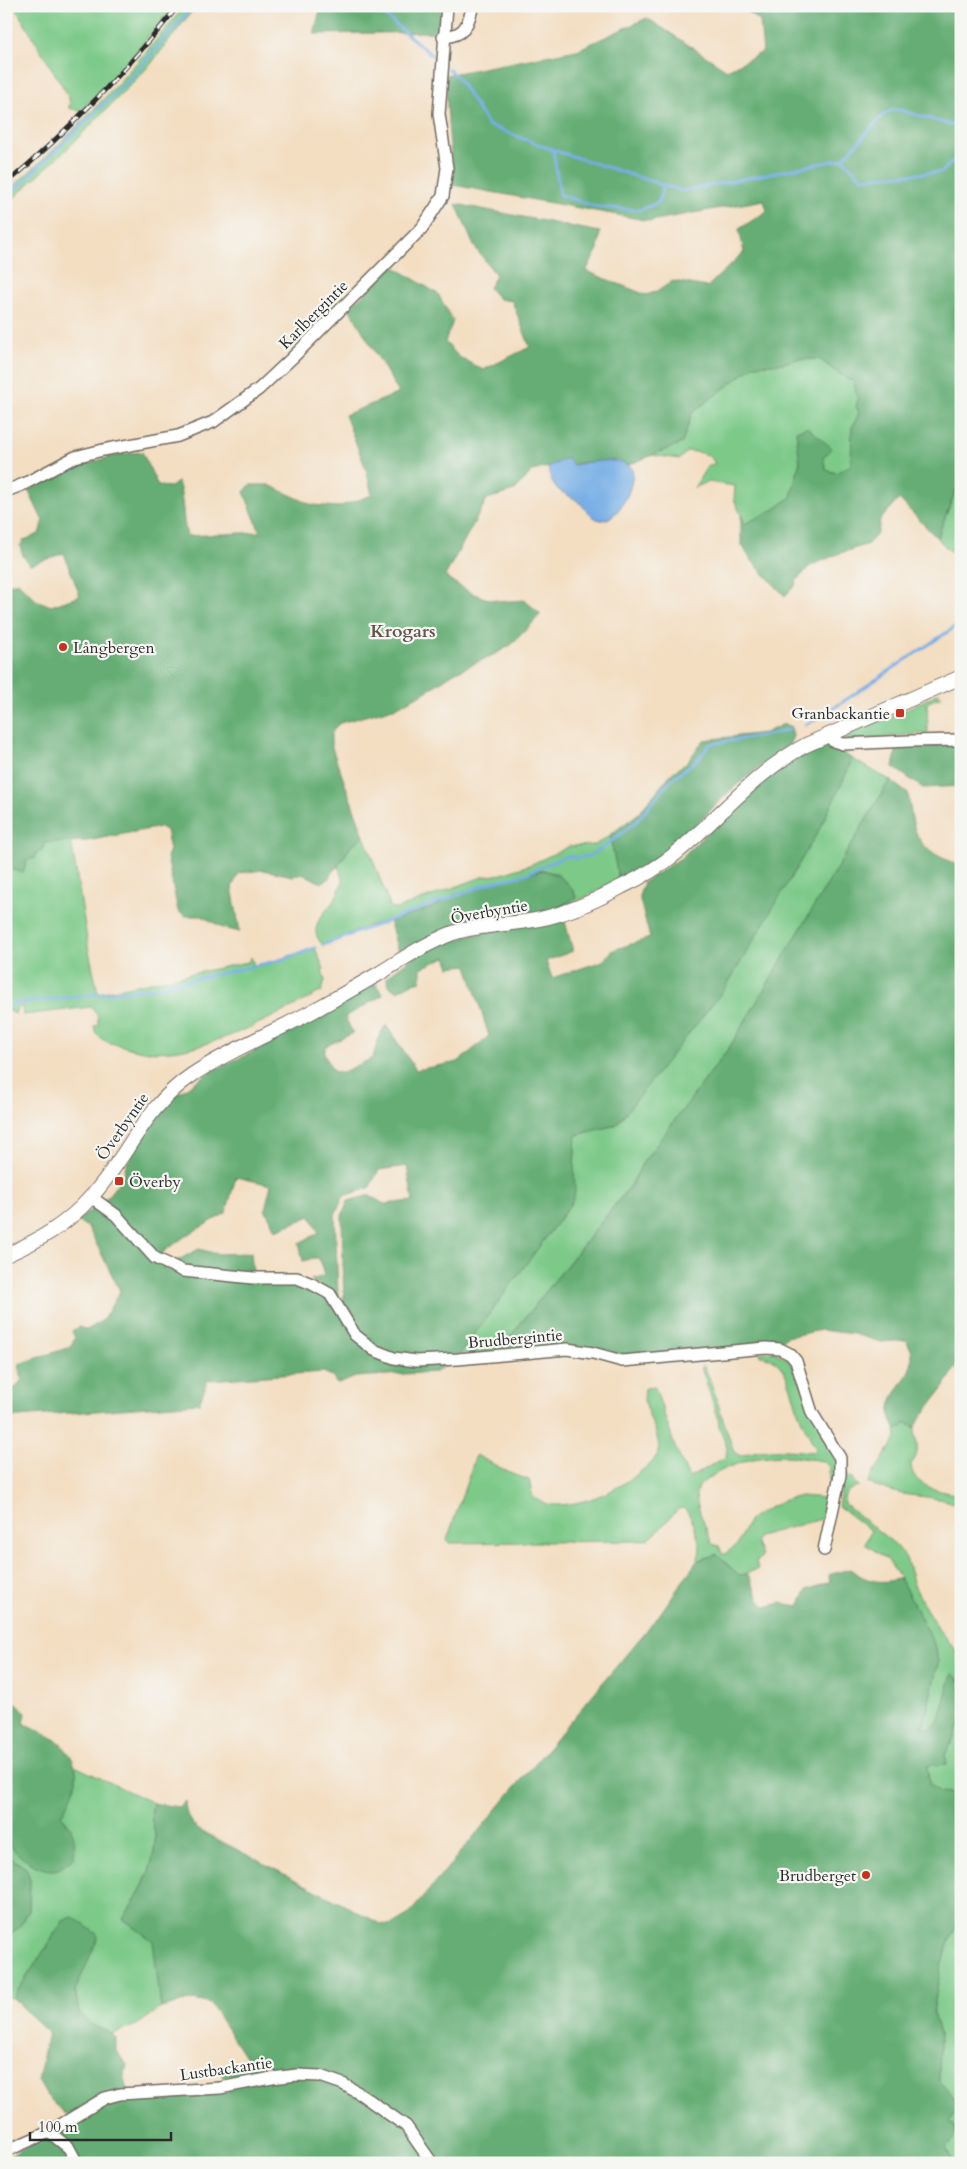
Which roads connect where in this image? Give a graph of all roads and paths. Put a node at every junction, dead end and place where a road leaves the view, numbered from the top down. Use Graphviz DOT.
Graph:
graph roads {
  1 [pos="447,6"];
  2 [pos="473,6"];
  3 [pos="443,37"];
  4 [pos="6,491"];
  5 [pos="961,676"];
  6 [pos="830,734"];
  7 [pos="961,740"];
  8 [pos="91,1197"];
  9 [pos="6,1255"];
  10 [pos="824,1550"];
  11 [pos="49,2132"];
  12 [pos="6,2151"];
  13 [pos="77,2163"];
  14 [pos="432,2163"];
  1 -- 3 [label="street, Karlbergintie"];
  2 -- 3 [label="street"];
  3 -- 4 [label="street, Karlbergintie"];
  5 -- 6 [label="street, Överbyntie"];
  6 -- 7 [label="street"];
  6 -- 8 [label="street, Överbyntie"];
  8 -- 9 [label="street, Överbyntie"];
  8 -- 10 [label="street, Brudbergintie"];
  11 -- 12 [label="street, Lustbackantie"];
  11 -- 13 [label="street"];
  11 -- 14 [label="street, Lustbackantie"];
}
